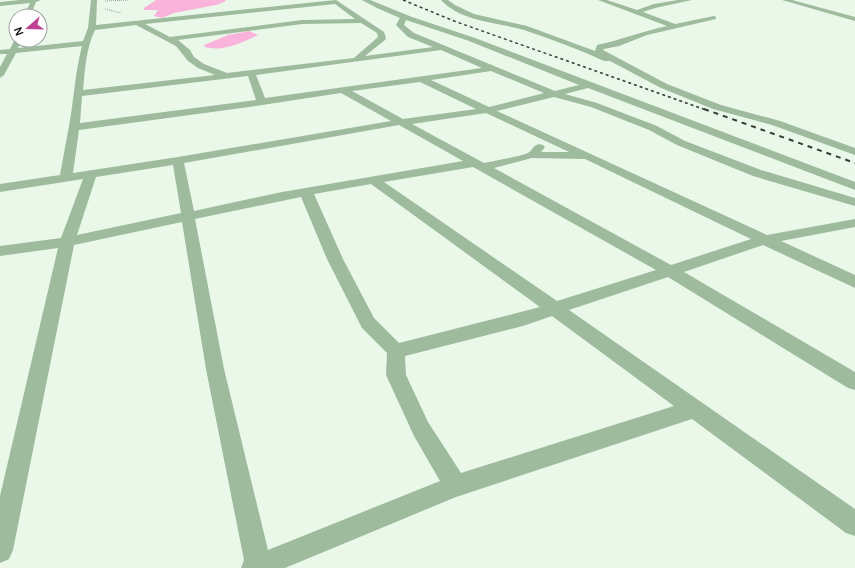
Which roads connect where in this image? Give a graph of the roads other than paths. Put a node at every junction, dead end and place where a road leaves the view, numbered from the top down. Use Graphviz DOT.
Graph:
graph roads {
  1 [pos="34,0"];
  2 [pos="38,0"];
  3 [pos="264,0"];
  4 [pos="345,0"];
  5 [pos="365,0"];
  6 [pos="444,0"];
  7 [pos="601,0"];
  8 [pos="689,0"];
  9 [pos="785,0"];
  10 [pos="94,1"];
  11 [pos="334,1"];
  12 [pos="0,4"];
  13 [pos="271,9"];
  14 [pos="637,12"];
  15 [pos="404,16"];
  16 [pos="429,17"];
  17 [pos="714,18"];
  18 [pos="855,19"];
  19 [pos="362,20"];
  20 [pos="137,23"];
  21 [pos="673,26"];
  22 [pos="92,28"];
  23 [pos="170,39"];
  24 [pos="476,41"];
  25 [pos="86,43"];
  26 [pos="15,48"];
  27 [pos="442,48"];
  28 [pos="14,51"];
  29 [pos="0,52"];
  30 [pos="356,60"];
  31 [pos="625,66"];
  32 [pos="492,69"];
  33 [pos="251,73"];
  34 [pos="0,75"];
  35 [pos="226,76"];
  36 [pos="421,79"];
  37 [pos="589,85"];
  38 [pos="343,90"];
  39 [pos="77,94"];
  40 [pos="555,94"];
  41 [pos="262,102"];
  42 [pos="488,110"];
  43 [pos="401,122"];
  44 [pos="74,127"];
  45 [pos="547,137"];
  46 [pos="855,152"];
  47 [pos="532,155"];
  48 [pos="587,156"];
  49 [pos="178,161"];
  50 [pos="479,165"];
  51 [pos="90,174"];
  52 [pos="66,178"];
  53 [pos="373,180"];
  54 [pos="855,186"];
  55 [pos="0,188"];
  56 [pos="306,192"];
  57 [pos="855,202"];
  58 [pos="187,216"];
  59 [pos="855,223"];
  60 [pos="763,240"];
  61 [pos="67,242"];
  62 [pos="0,251"];
  63 [pos="669,270"];
  64 [pos="855,282"];
  65 [pos="553,308"];
  66 [pos="396,352"];
  67 [pos="855,382"];
  68 [pos="693,409"];
  69 [pos="456,486"];
  70 [pos="855,524"];
  71 [pos="0,550"];
  72 [pos="258,567"];
  1 -- 2 [label="street"];
  1 -- 12 [label="street"];
  3 -- 13 [label="street"];
  4 -- 11 [label="street"];
  5 -- 15 [label="street"];
  6 -- 31 [label="street"];
  7 -- 14 [label="street"];
  8 -- 14 [label="street"];
  9 -- 18 [label="street"];
  10 -- 22 [label="street"];
  11 -- 13 [label="street"];
  11 -- 19 [label="street"];
  13 -- 20 [label="street"];
  14 -- 21 [label="street"];
  15 -- 24 [label="street"];
  15 -- 27 [label="street"];
  16 -- 24 [label="street"];
  17 -- 21 [label="street"];
  19 -- 23 [label="street"];
  19 -- 30 [label="street"];
  20 -- 22 [label="street"];
  20 -- 23 [label="street"];
  21 -- 31 [label="street"];
  22 -- 25 [label="street"];
  23 -- 35 [label="street"];
  24 -- 37 [label="street"];
  25 -- 28 [label="street"];
  25 -- 39 [label="street"];
  26 -- 28 [label="street"];
  27 -- 30 [label="street"];
  27 -- 32 [label="street"];
  28 -- 29 [label="street"];
  28 -- 34 [label="street"];
  30 -- 33 [label="street"];
  31 -- 46 [label="street"];
  32 -- 36 [label="street"];
  32 -- 40 [label="street"];
  33 -- 35 [label="street"];
  33 -- 41 [label="street"];
  35 -- 39 [label="street"];
  36 -- 38 [label="street"];
  36 -- 42 [label="street"];
  37 -- 40 [label="street"];
  37 -- 54 [label="street"];
  38 -- 41 [label="street"];
  38 -- 43 [label="street"];
  39 -- 44 [label="street"];
  40 -- 42 [label="street"];
  40 -- 57 [label="street"];
  41 -- 44 [label="street"];
  42 -- 43 [label="street"];
  42 -- 45 [label="street"];
  43 -- 49 [label="street"];
  43 -- 50 [label="street"];
  44 -- 52 [label="street"];
  45 -- 47 [label="street"];
  45 -- 48 [label="street"];
  47 -- 48 [label="street"];
  47 -- 50 [label="street"];
  48 -- 60 [label="street"];
  49 -- 51 [label="street"];
  49 -- 58 [label="street"];
  50 -- 53 [label="street"];
  50 -- 63 [label="street"];
  51 -- 52 [label="street"];
  51 -- 61 [label="street"];
  52 -- 55 [label="street"];
  53 -- 56 [label="street"];
  53 -- 65 [label="street"];
  56 -- 58 [label="street"];
  56 -- 66 [label="street"];
  58 -- 61 [label="street"];
  58 -- 72 [label="street"];
  59 -- 60 [label="street"];
  60 -- 63 [label="street"];
  60 -- 64 [label="street"];
  61 -- 62 [label="street"];
  61 -- 71 [label="street"];
  63 -- 65 [label="street"];
  63 -- 67 [label="street"];
  65 -- 66 [label="street"];
  65 -- 68 [label="street"];
  66 -- 69 [label="street"];
  68 -- 69 [label="street"];
  68 -- 70 [label="street"];
  69 -- 72 [label="street"];
}
